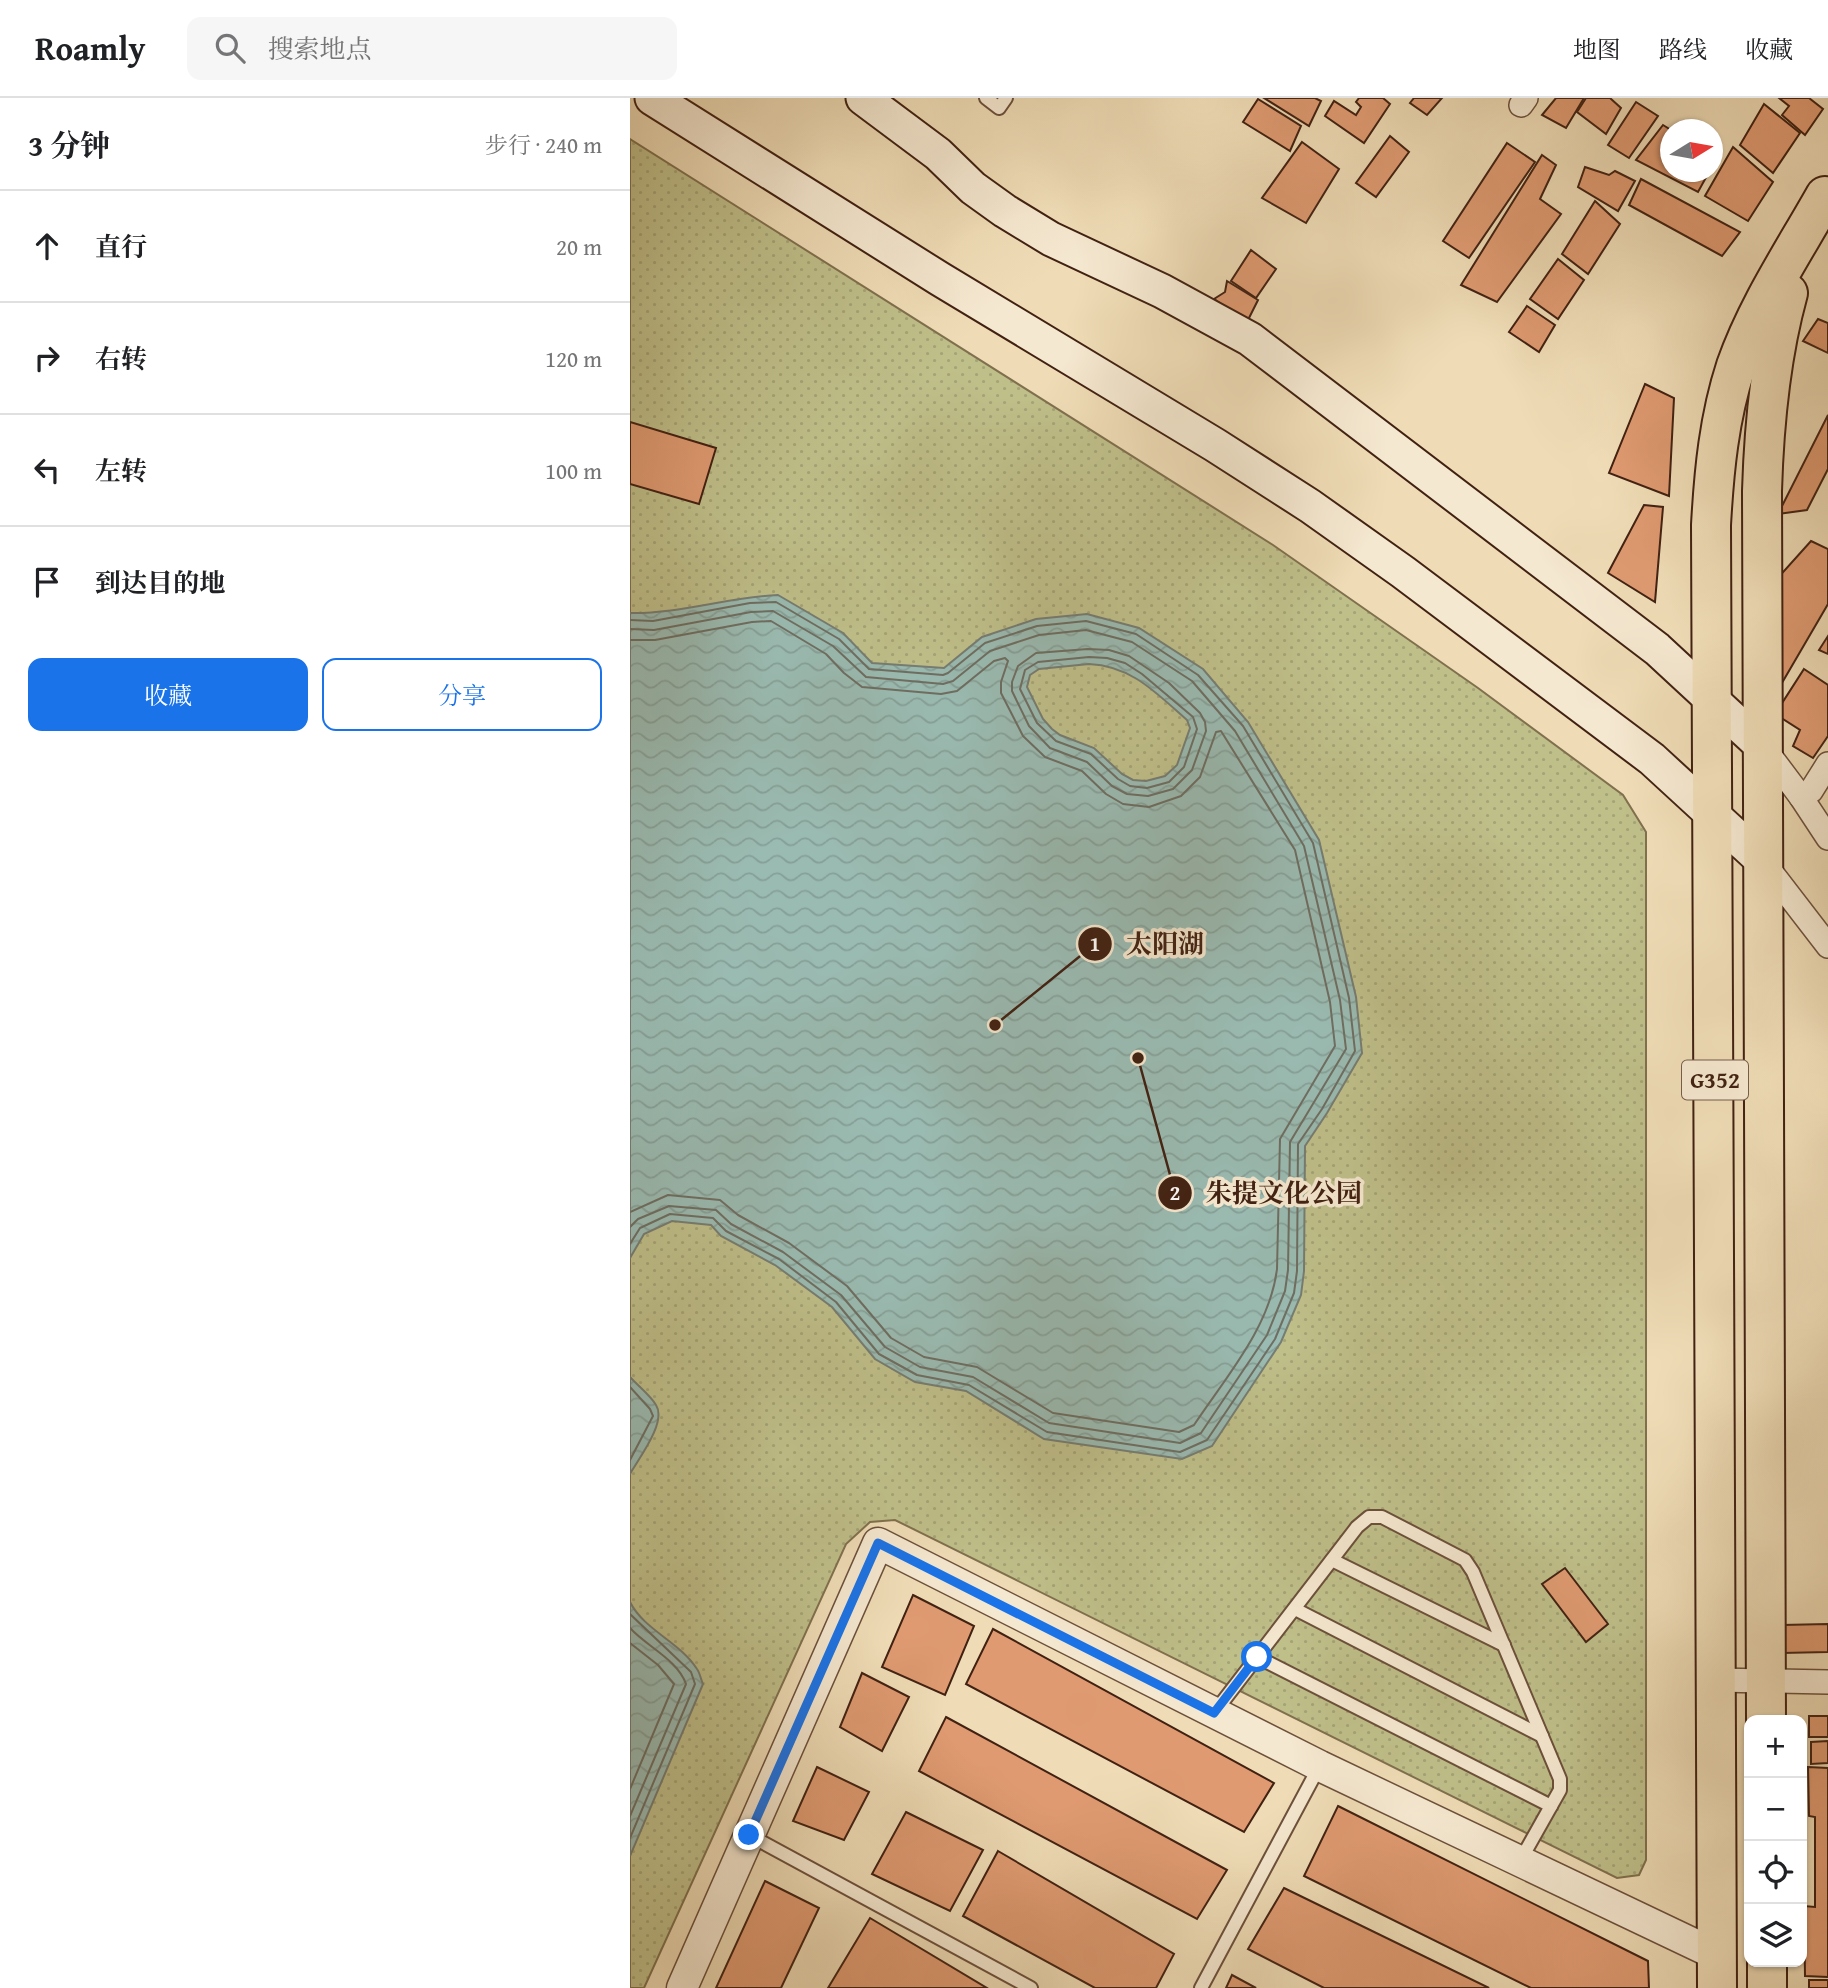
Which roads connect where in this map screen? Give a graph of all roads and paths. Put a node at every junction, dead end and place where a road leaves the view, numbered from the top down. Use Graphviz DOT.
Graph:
graph roads {
  1 [pos="652,98"];
  2 [pos="863,98"];
  3 [pos="986,98"];
  4 [pos="1006,98"];
  5 [pos="1827,193"];
  6 [pos="1713,701"];
  7 [pos="1764,748"];
  8 [pos="1828,764"];
  9 [pos="1801,797"];
  10 [pos="1714,816"];
  11 [pos="1828,838"];
  12 [pos="1763,862"];
  13 [pos="1828,946"];
  14 [pos="1332,1560"];
  15 [pos="1294,1609"];
  16 [pos="1504,1645"];
  17 [pos="1257,1657"];
  18 [pos="1716,1680"];
  19 [pos="1766,1681"];
  20 [pos="1828,1682"];
  21 [pos="1214,1713"];
  22 [pos="1766,1715"];
  23 [pos="1542,1736"];
  24 [pos="1320,1766"];
  25 [pos="1551,1806"];
  26 [pos="749,1835"];
  27 [pos="1520,1862"];
  28 [pos="1767,1967"];
  29 [pos="1717,1972"];
  30 [pos="682,1988"];
  31 [pos="1031,1988"];
  32 [pos="1201,1988"];
  33 [pos="1767,1988"];
  1 -- 10 [label="main road"];
  2 -- 6 [label="main road"];
  3 -- 4 [label="lane"];
  5 -- 6 [label="highway, G352"];
  5 -- 7 [label="highway, G352"];
  6 -- 7 [label="main road"];
  6 -- 10 [label="highway, G352"];
  7 -- 9 [label="street"];
  7 -- 12 [label="highway, G352"];
  8 -- 9 [label="street"];
  9 -- 11 [label="street"];
  10 -- 12 [label="main road"];
  10 -- 18 [label="highway, G352"];
  12 -- 13 [label="street"];
  12 -- 19 [label="highway, G352"];
  14 -- 15 [label="lane"];
  14 -- 16 [label="lane"];
  14 -- 16 [label="lane"];
  15 -- 17 [label="lane"];
  15 -- 23 [label="lane"];
  16 -- 23 [label="lane"];
  17 -- 21 [label="lane"];
  17 -- 25 [label="lane"];
  18 -- 19 [label="street"];
  18 -- 29 [label="highway, G352"];
  19 -- 20 [label="street"];
  19 -- 22 [label="highway, G352"];
  21 -- 24 [label="street"];
  21 -- 26 [label="street"];
  23 -- 25 [label="lane"];
  24 -- 27 [label="street"];
  24 -- 32 [label="lane"];
  25 -- 27 [label="lane"];
  26 -- 30 [label="street"];
  26 -- 31 [label="lane"];
  27 -- 29 [label="street"];
  28 -- 33 [label="highway"];
}
